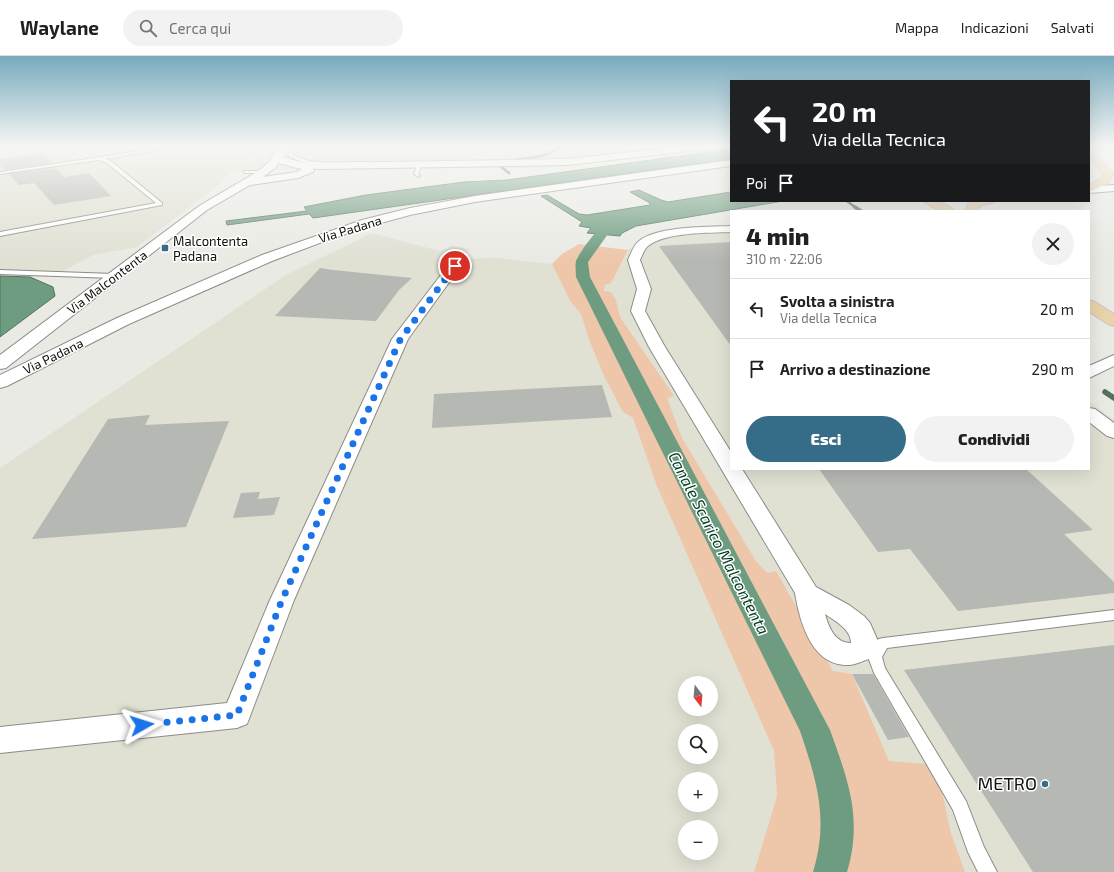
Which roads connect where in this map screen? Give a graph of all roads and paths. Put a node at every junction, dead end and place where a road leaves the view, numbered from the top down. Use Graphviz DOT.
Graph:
graph roads {
  1 [pos="136,184"];
  2 [pos="241,184"];
  3 [pos="245,184"];
  4 [pos="581,184"];
  5 [pos="234,188"];
  6 [pos="1114,188"];
  7 [pos="1090,189"];
  8 [pos="931,202"];
  9 [pos="984,202"];
  10 [pos="946,210"];
  11 [pos="971,210"];
  12 [pos="730,229"];
  13 [pos="0,234"];
  14 [pos="455,266"];
  15 [pos="0,272"];
  16 [pos="114,276"];
  17 [pos="1090,294"];
  18 [pos="1090,306"];
  19 [pos="1114,309"];
  20 [pos="1114,321"];
  21 [pos="1114,360"];
  22 [pos="0,364"];
  23 [pos="1090,372"];
  24 [pos="0,382"];
  25 [pos="1090,414"];
  26 [pos="1114,432"];
  27 [pos="730,468"];
  28 [pos="731,470"];
  29 [pos="807,594"];
  30 [pos="1114,615"];
  31 [pos="0,740"];
  32 [pos="988,872"];
  1 -- 13 [label="lane"];
  2 -- 5 [label="main road, Via Malcontenta"];
  3 -- 5 [label="main road, Via Malcontenta"];
  4 -- 24 [label="main road, Via Padana"];
  5 -- 16 [label="main road, Via Malcontenta"];
  6 -- 7 [label="main road"];
  8 -- 10 [label="main road"];
  9 -- 11 [label="main road"];
  12 -- 27 [label="street"];
  14 -- 31 [label="street"];
  15 -- 16 [label="lane"];
  16 -- 22 [label="main road, Via Malcontenta"];
  17 -- 19 [label="main road"];
  18 -- 20 [label="main road"];
  21 -- 23 [label="street"];
  25 -- 26 [label="street"];
  28 -- 29 [label="street"];
  30 -- 32 [label="lane"];
}
